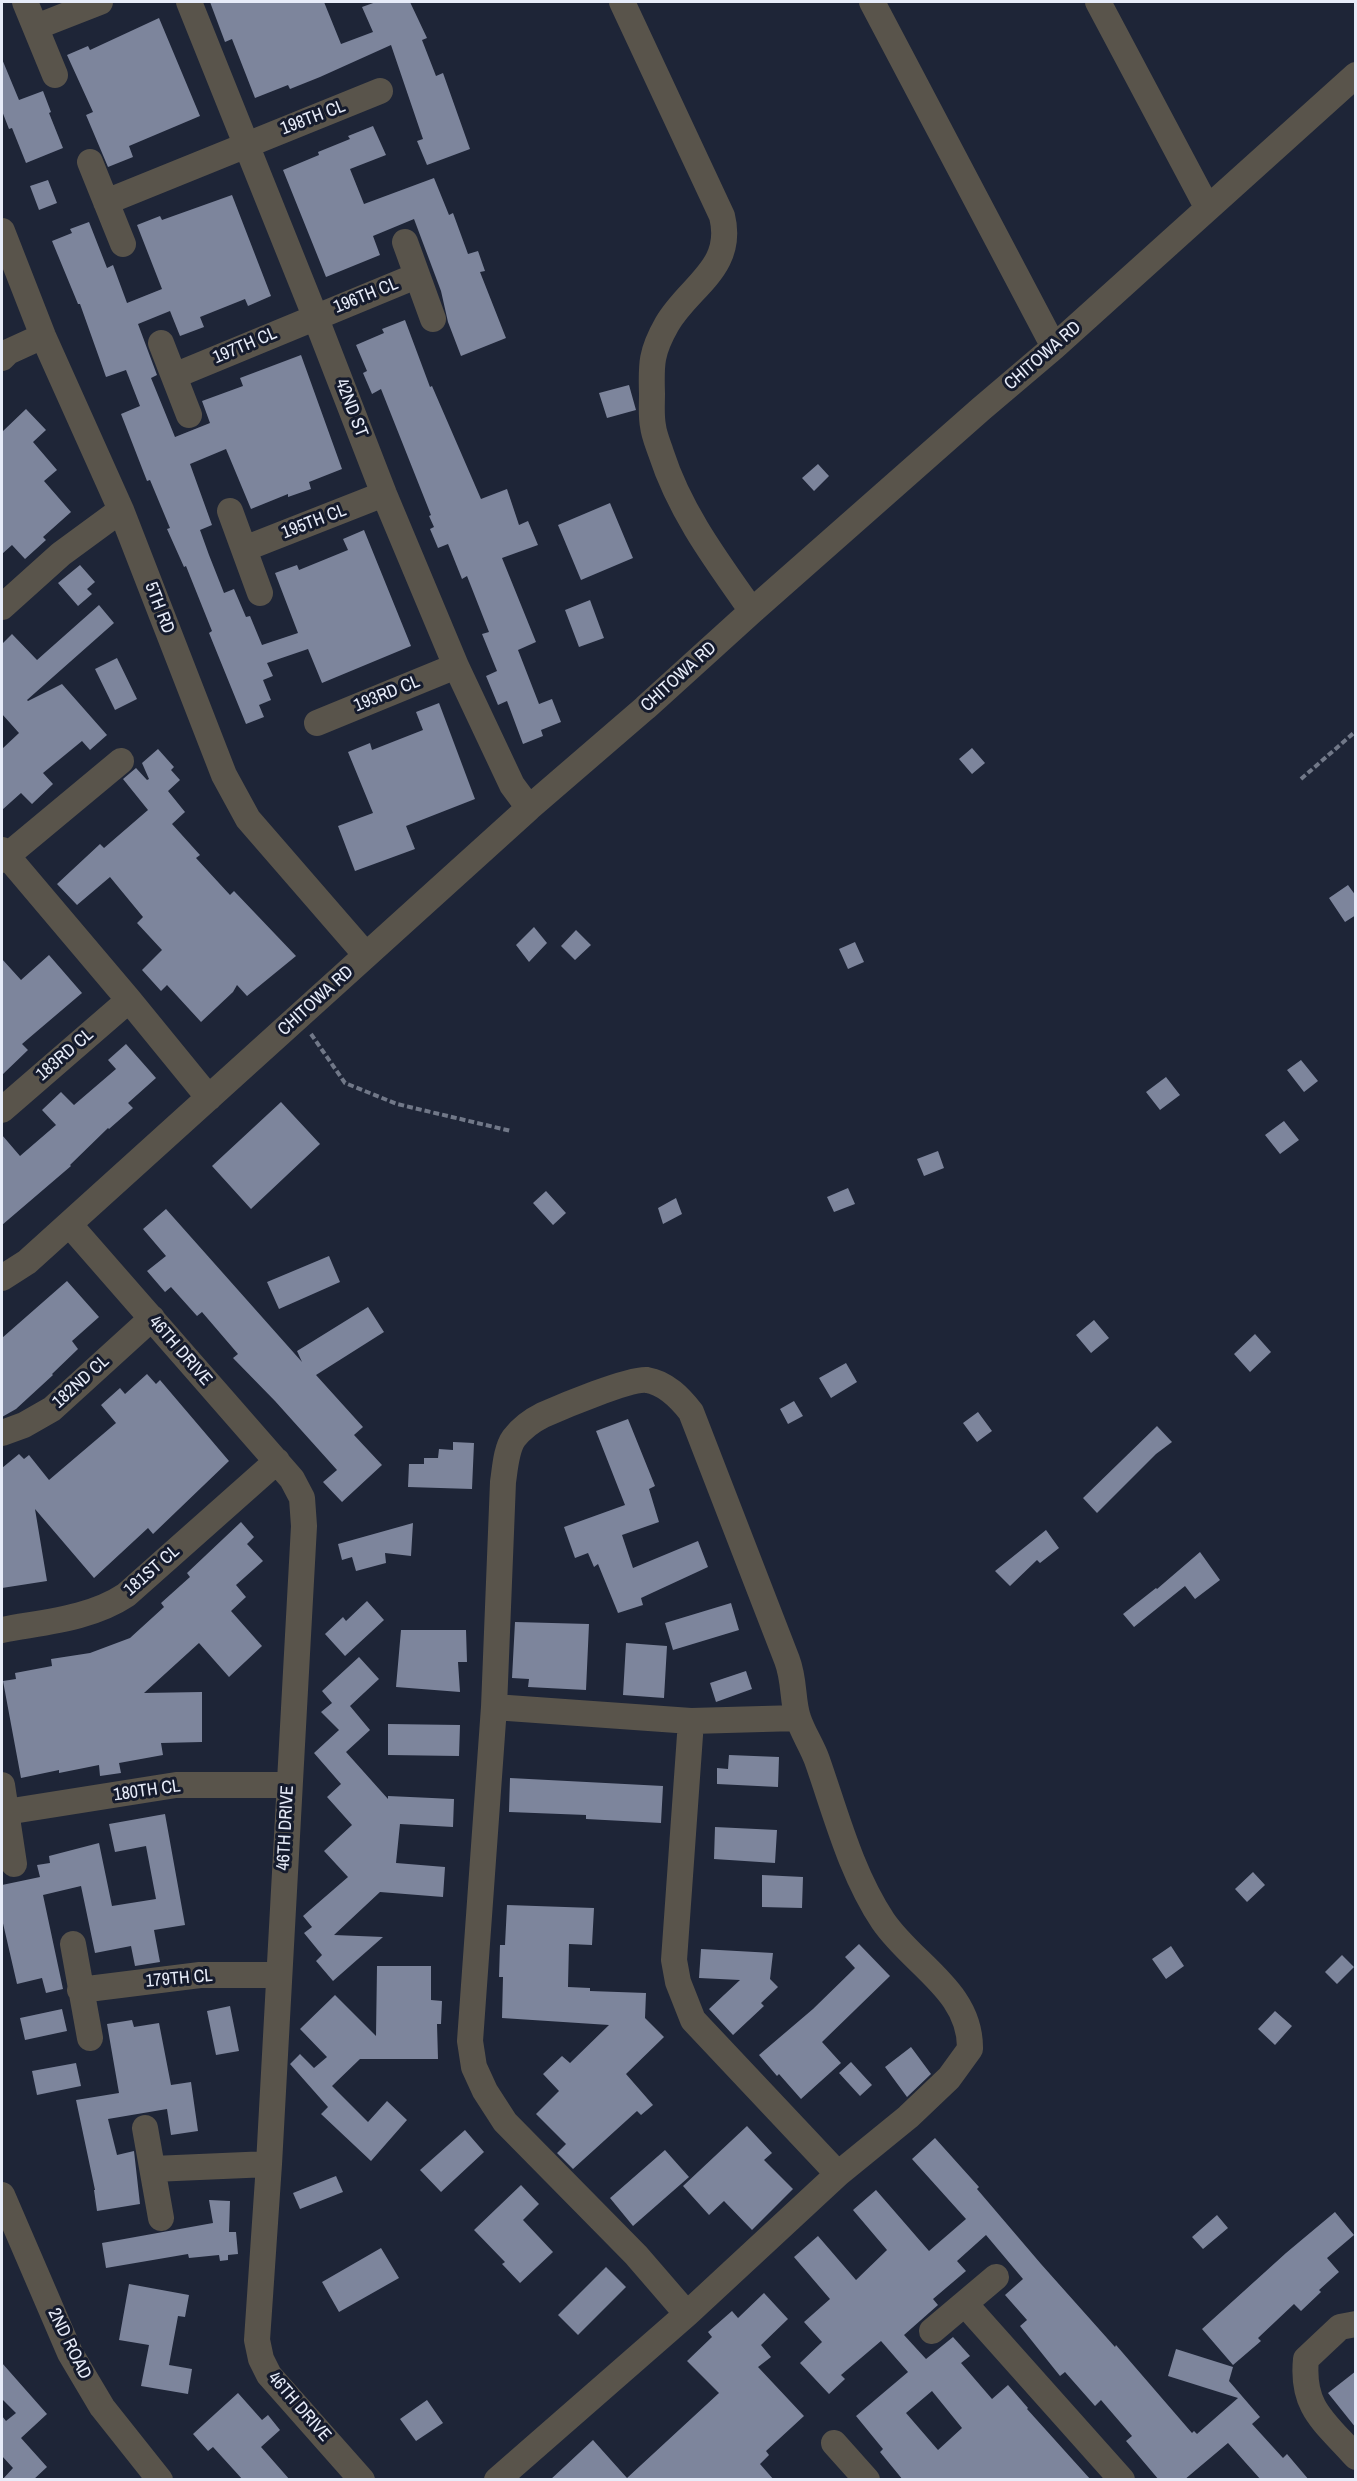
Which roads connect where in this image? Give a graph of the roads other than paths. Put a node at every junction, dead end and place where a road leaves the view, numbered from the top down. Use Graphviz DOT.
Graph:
graph roads {
  1 [pos="25,2"];
  2 [pos="100,2"];
  3 [pos="189,2"];
  4 [pos="622,2"];
  5 [pos="872,2"];
  6 [pos="1098,2"];
  7 [pos="36,27"];
  8 [pos="55,75"];
  9 [pos="1356,75"];
  10 [pos="380,91"];
  11 [pos="246,144"];
  12 [pos="90,162"];
  13 [pos="106,202"];
  14 [pos="1207,207"];
  15 [pos="2,231"];
  16 [pos="405,242"];
  17 [pos="123,244"];
  18 [pos="416,276"];
  19 [pos="315,316"];
  20 [pos="433,319"];
  21 [pos="43,336"];
  22 [pos="161,343"];
  23 [pos="1054,347"];
  24 [pos="2,357"];
  25 [pos="174,376"];
  26 [pos="189,415"];
  27 [pos="384,494"];
  28 [pos="121,510"];
  29 [pos="230,511"];
  30 [pos="244,549"];
  31 [pos="260,593"];
  32 [pos="2,607"];
  33 [pos="752,611"];
  34 [pos="456,666"];
  35 [pos="317,723"];
  36 [pos="121,761"];
  37 [pos="529,808"];
  38 [pos="3,855"];
  39 [pos="366,955"];
  40 [pos="129,1000"];
  41 [pos="209,1098"];
  42 [pos="2,1110"];
  43 [pos="69,1224"];
  44 [pos="2,1278"];
  45 [pos="152,1318"];
  46 [pos="2,1433"];
  47 [pos="276,1461"];
  48 [pos="2,1630"];
  49 [pos="494,1707"];
  50 [pos="798,1718"];
  51 [pos="691,1721"];
  52 [pos="2,1785"];
  53 [pos="289,1785"];
  54 [pos="6,1812"];
  55 [pos="14,1864"];
  56 [pos="73,1944"];
  57 [pos="279,1976"];
  58 [pos="80,1990"];
  59 [pos="90,2038"];
  60 [pos="145,2128"];
  61 [pos="269,2164"];
  62 [pos="153,2169"];
  63 [pos="838,2174"];
  64 [pos="2,2194"];
  65 [pos="161,2218"];
  66 [pos="996,2277"];
  67 [pos="965,2304"];
  68 [pos="687,2314"];
  69 [pos="1356,2324"];
  70 [pos="932,2331"];
  71 [pos="834,2443"];
  72 [pos="1356,2457"];
  73 [pos="160,2480"];
  74 [pos="362,2480"];
  75 [pos="497,2480"];
  76 [pos="867,2480"];
  77 [pos="1122,2480"];
  1 -- 7 [label="street"];
  2 -- 7 [label="street"];
  3 -- 11 [label="street, 42ND ST"];
  4 -- 33 [label="street"];
  5 -- 23 [label="street"];
  6 -- 14 [label="street"];
  7 -- 8 [label="street"];
  9 -- 14 [label="street, CHITOWA RD"];
  10 -- 11 [label="street, 198TH CL"];
  11 -- 13 [label="street"];
  11 -- 19 [label="street, 42ND ST"];
  12 -- 13 [label="street"];
  13 -- 17 [label="street"];
  14 -- 23 [label="street, CHITOWA RD"];
  15 -- 21 [label="street, 5TH RD"];
  16 -- 18 [label="street"];
  18 -- 19 [label="street, 196TH CL"];
  18 -- 20 [label="street"];
  19 -- 25 [label="street, 197TH CL"];
  19 -- 27 [label="street, 42ND ST"];
  21 -- 24 [label="street"];
  21 -- 28 [label="street, 5TH RD"];
  22 -- 25 [label="street"];
  23 -- 33 [label="street, CHITOWA RD"];
  25 -- 26 [label="street"];
  27 -- 30 [label="street, 195TH CL"];
  27 -- 34 [label="street, 42ND ST"];
  28 -- 32 [label="street"];
  28 -- 39 [label="street, 5TH RD"];
  29 -- 30 [label="street"];
  30 -- 31 [label="street"];
  33 -- 37 [label="street, CHITOWA RD"];
  34 -- 35 [label="street, 193RD CL"];
  34 -- 37 [label="street, 42ND ST"];
  36 -- 38 [label="street"];
  37 -- 39 [label="street, CHITOWA RD"];
  38 -- 40 [label="street"];
  39 -- 41 [label="street, CHITOWA RD"];
  40 -- 41 [label="street"];
  40 -- 42 [label="street, 183RD CL"];
  41 -- 43 [label="street, CHITOWA RD"];
  43 -- 44 [label="street, CHITOWA RD"];
  43 -- 45 [label="street, 46TH DRIVE"];
  45 -- 46 [label="street, 182ND CL"];
  45 -- 47 [label="street, 46TH DRIVE"];
  47 -- 48 [label="street, 181ST CL"];
  47 -- 53 [label="street, 46TH DRIVE"];
  49 -- 50 [label="street"];
  49 -- 51 [label="street"];
  49 -- 68 [label="street"];
  50 -- 51 [label="street"];
  50 -- 63 [label="street"];
  51 -- 63 [label="street"];
  52 -- 54 [label="street"];
  53 -- 54 [label="street, 180TH CL"];
  53 -- 57 [label="street, 46TH DRIVE"];
  54 -- 55 [label="street"];
  56 -- 58 [label="street"];
  57 -- 58 [label="street, 179TH CL"];
  57 -- 61 [label="street, 46TH DRIVE"];
  58 -- 59 [label="street"];
  60 -- 62 [label="street"];
  61 -- 62 [label="street"];
  61 -- 74 [label="street, 46TH DRIVE"];
  62 -- 65 [label="street"];
  63 -- 68 [label="street"];
  64 -- 73 [label="street, 2ND ROAD"];
  66 -- 67 [label="street"];
  67 -- 70 [label="street"];
  67 -- 77 [label="street"];
  68 -- 75 [label="street"];
  69 -- 72 [label="street"];
  71 -- 76 [label="street"];
}
